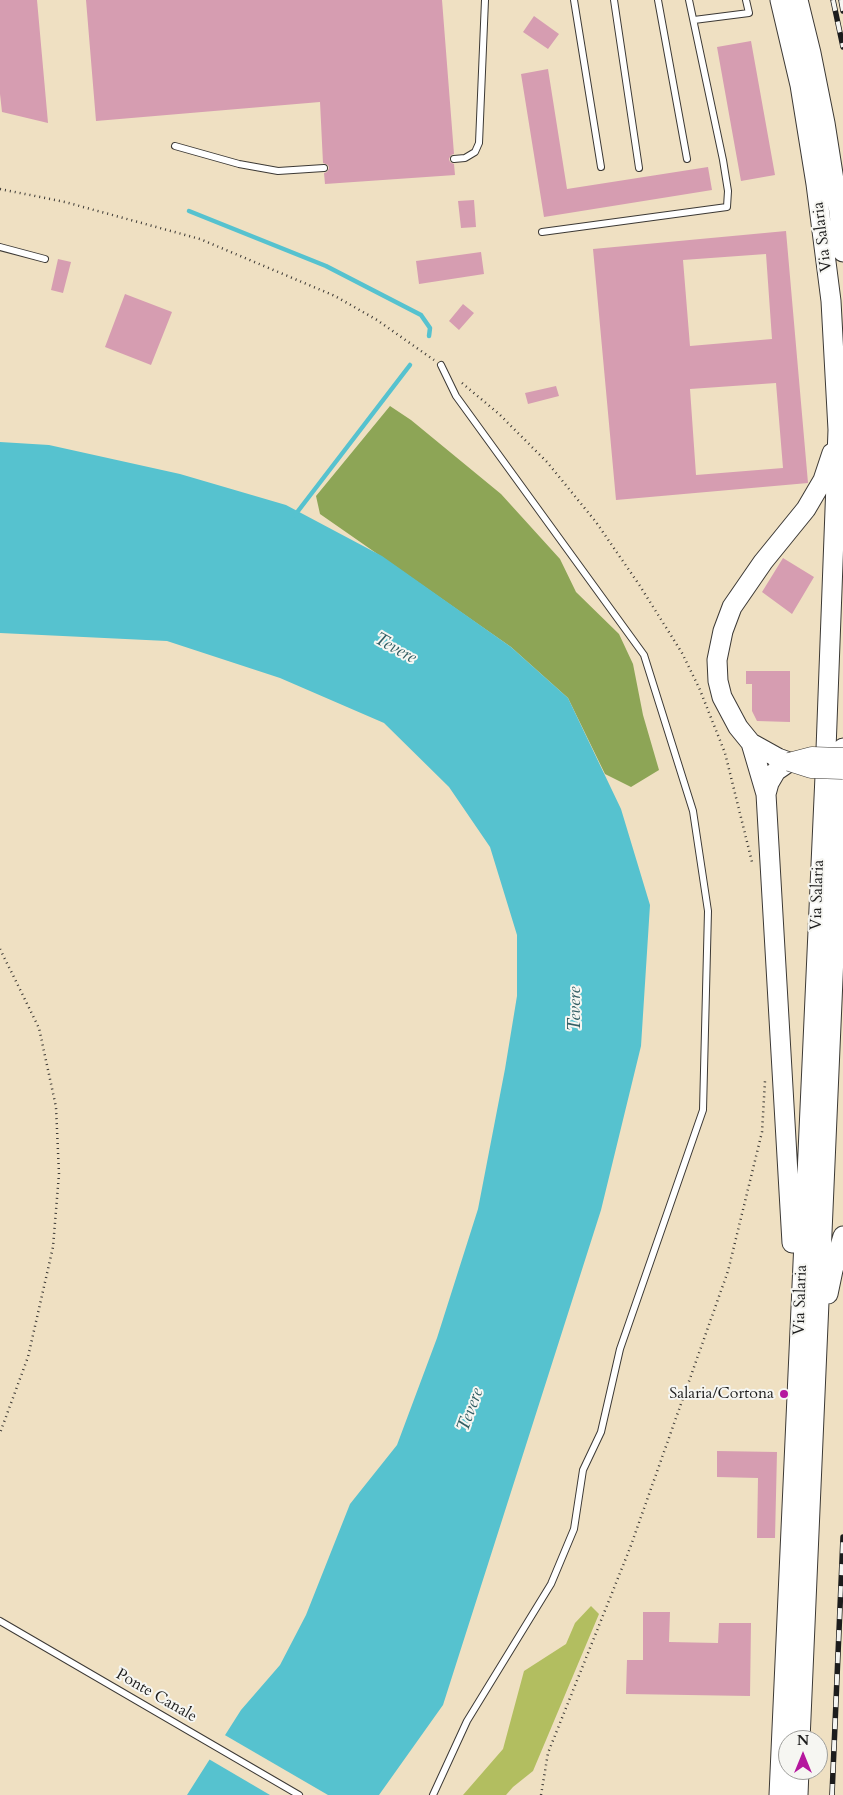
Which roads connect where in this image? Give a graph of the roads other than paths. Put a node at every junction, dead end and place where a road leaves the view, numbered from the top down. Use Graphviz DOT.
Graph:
graph roads {
  1 [pos="485,0"];
  2 [pos="574,0"];
  3 [pos="614,0"];
  4 [pos="658,0"];
  5 [pos="689,0"];
  6 [pos="746,0"];
  7 [pos="780,0"];
  8 [pos="798,0"];
  9 [pos="694,20"];
  10 [pos="175,146"];
  11 [pos="454,159"];
  12 [pos="687,159"];
  13 [pos="600,167"];
  14 [pos="324,168"];
  15 [pos="639,168"];
  16 [pos="841,218"];
  17 [pos="542,232"];
  18 [pos="0,247"];
  19 [pos="843,252"];
  20 [pos="45,259"];
  21 [pos="441,365"];
  22 [pos="838,430"];
  23 [pos="751,744"];
  24 [pos="843,748"];
  25 [pos="843,757"];
  26 [pos="789,762"];
  27 [pos="843,770"];
  28 [pos="766,794"];
  29 [pos="843,1236"];
  30 [pos="800,1326"];
  31 [pos="817,1354"];
  32 [pos="0,1621"];
  33 [pos="800,1730"];
  34 [pos="799,1780"];
  35 [pos="299,1795"];
  36 [pos="433,1795"];
  37 [pos="778,1795"];
  38 [pos="798,1795"];
  1 -- 11 [label="lane"];
  2 -- 13 [label="lane"];
  3 -- 15 [label="lane"];
  4 -- 12 [label="lane"];
  5 -- 9 [label="lane"];
  6 -- 9 [label="lane"];
  7 -- 22 [label="main road, Via Salaria"];
  8 -- 16 [label="main road, Via Salaria"];
  9 -- 17 [label="lane"];
  10 -- 14 [label="lane"];
  16 -- 19 [label="main road, Via Salaria"];
  18 -- 20 [label="lane"];
  21 -- 36 [label="lane"];
  22 -- 23 [label="main road"];
  22 -- 30 [label="main road, Via Salaria"];
  23 -- 26 [label="main road"];
  23 -- 28 [label="main road"];
  24 -- 31 [label="main road, Via Salaria"];
  25 -- 26 [label="street, bridge"];
  26 -- 27 [label="street, bridge"];
  26 -- 28 [label="main road"];
  28 -- 30 [label="main road"];
  29 -- 31 [label="main road"];
  30 -- 37 [label="main road, Via Salaria"];
  31 -- 33 [label="main road, Via Salaria"];
  32 -- 35 [label="lane, Ponte Canale"];
  34 -- 38 [label="main road"];
}
